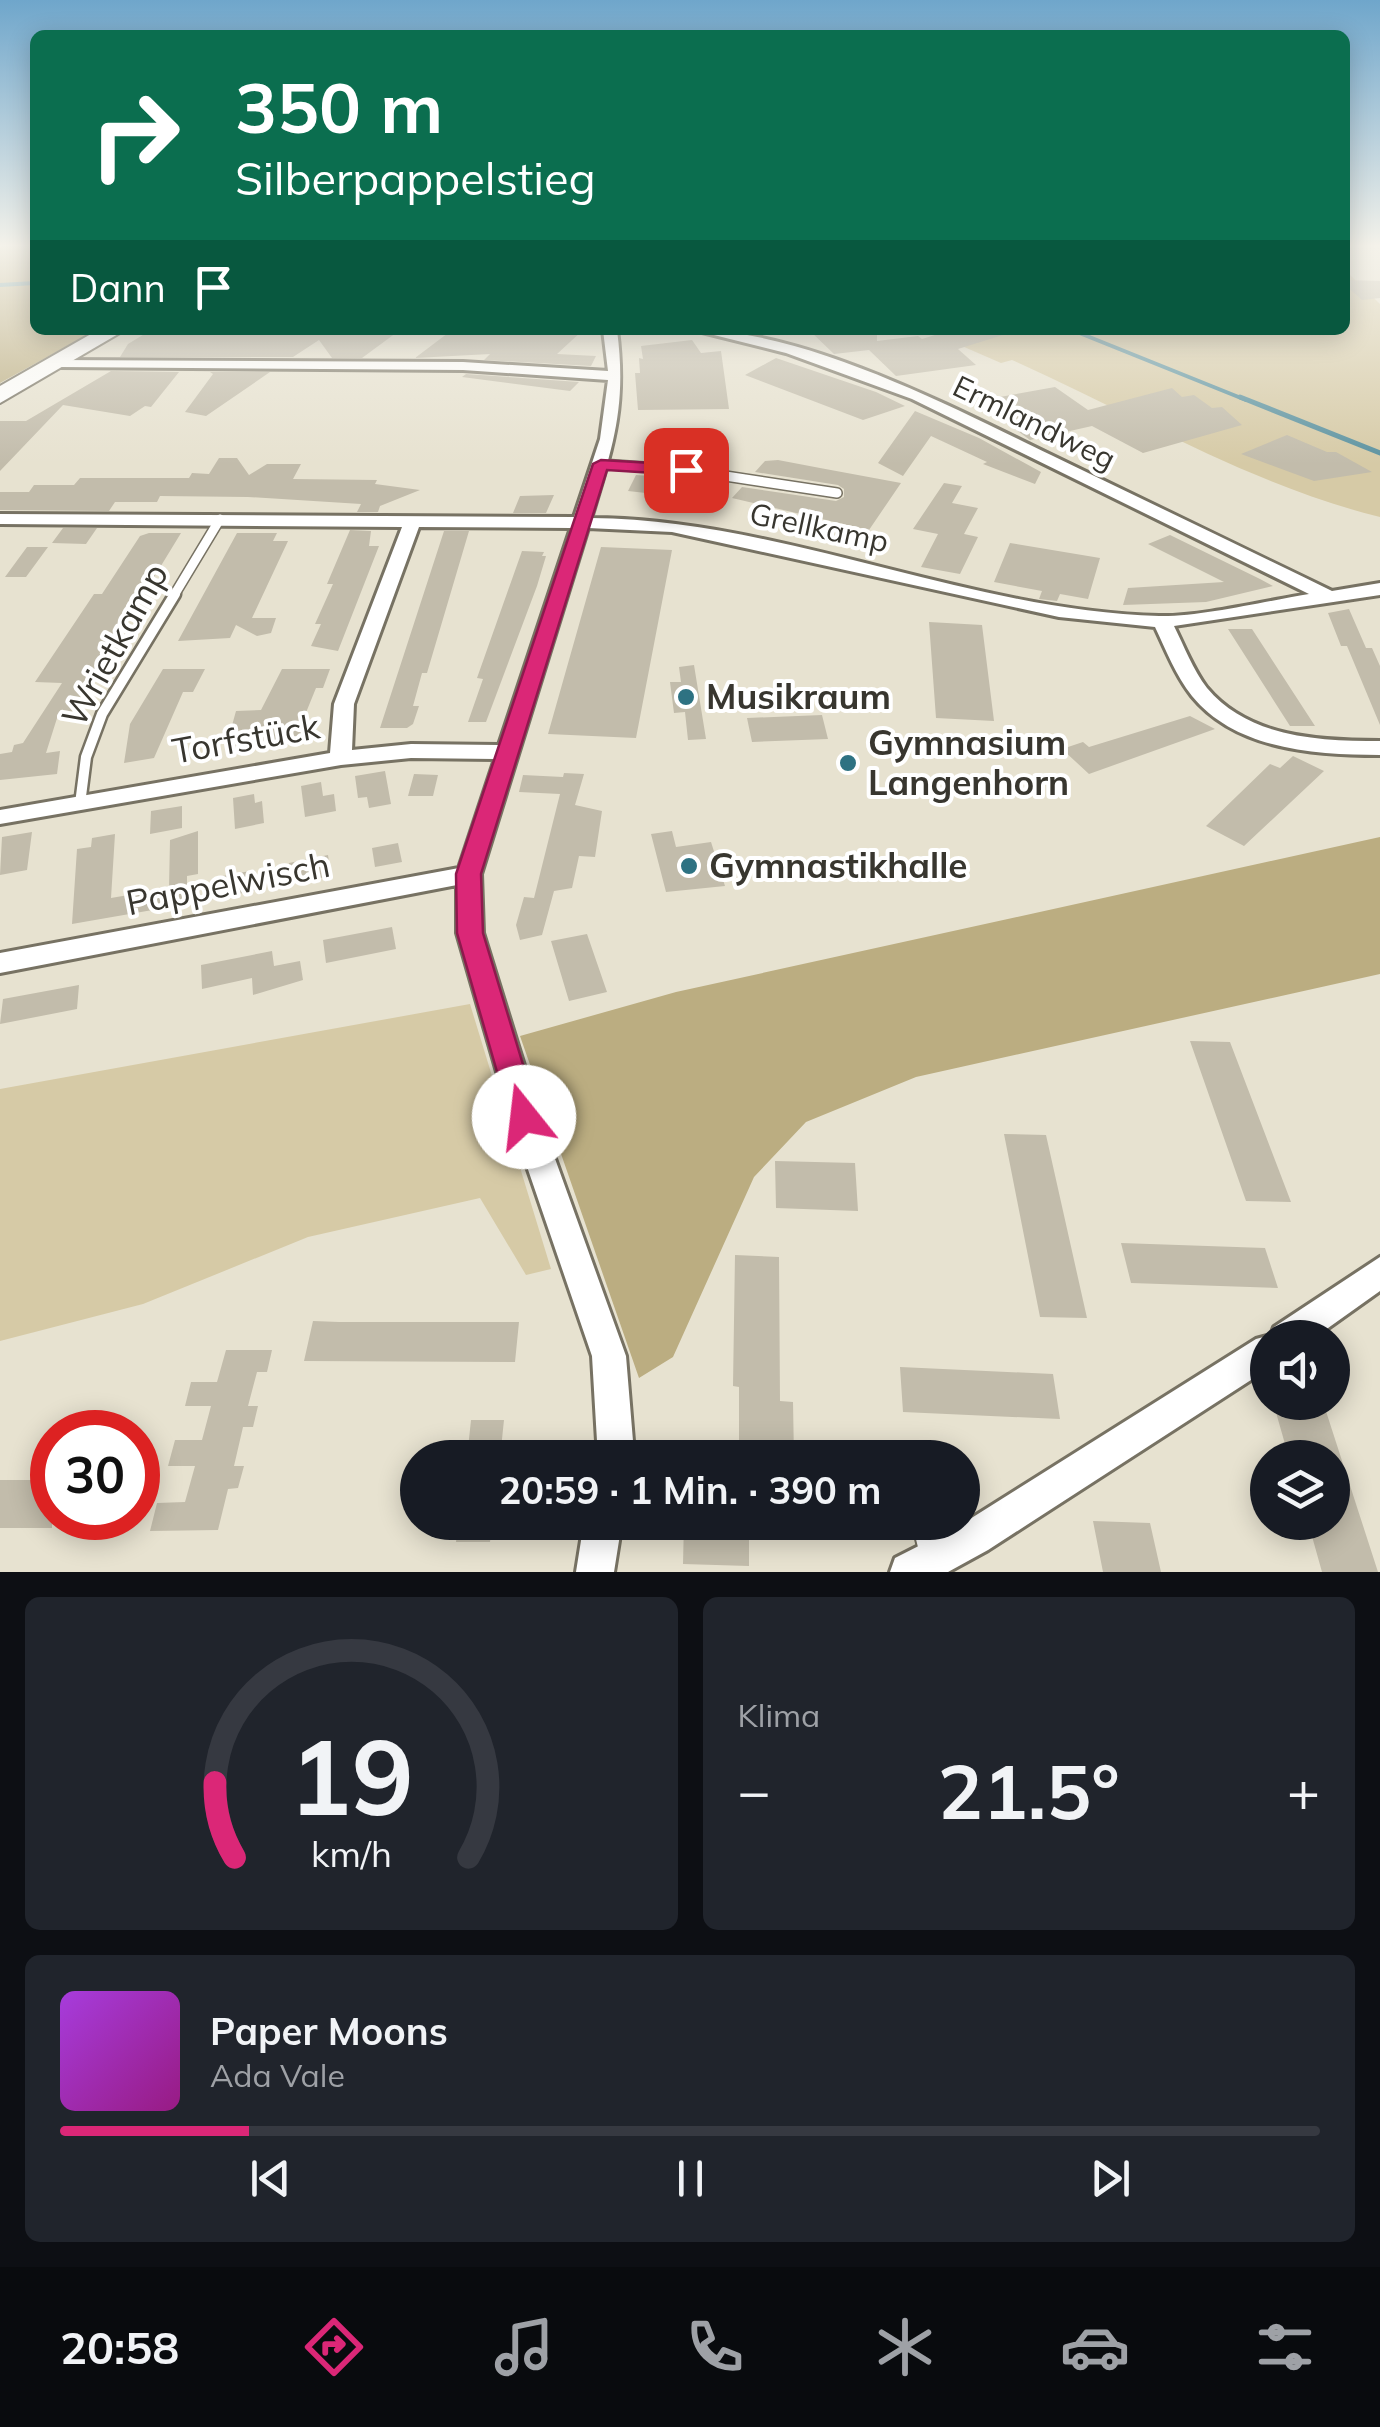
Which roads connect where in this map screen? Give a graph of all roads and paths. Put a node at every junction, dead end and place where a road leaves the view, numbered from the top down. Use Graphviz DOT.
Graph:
graph roads {
  1 [pos="106,335"];
  2 [pos="611,335"];
  3 [pos="723,335"];
  4 [pos="60,363"];
  5 [pos="616,376"];
  6 [pos="0,396"];
  7 [pos="601,464"];
  8 [pos="838,493"];
  9 [pos="220,519"];
  10 [pos="0,520"];
  11 [pos="412,522"];
  12 [pos="582,522"];
  13 [pos="1380,589"];
  14 [pos="1330,597"];
  15 [pos="1162,622"];
  16 [pos="1380,748"];
  17 [pos="506,752"];
  18 [pos="341,758"];
  19 [pos="80,804"];
  20 [pos="0,817"];
  21 [pos="469,874"];
  22 [pos="0,962"];
  23 [pos="1380,1272"];
  24 [pos="1312,1320"];
  25 [pos="1250,1361"];
  26 [pos="615,1440"];
  27 [pos="599,1540"];
  28 [pos="920,1540"];
  29 [pos="919,1567"];
  30 [pos="595,1572"];
  1 -- 4 [label="main road"];
  2 -- 5 [label="street"];
  3 -- 14 [label="street, Ermlandweg"];
  4 -- 5 [label="street"];
  4 -- 6 [label="main road"];
  5 -- 7 [label="street"];
  7 -- 8 [label="lane"];
  7 -- 12 [label="street"];
  9 -- 10 [label="street, Grellkamp"];
  9 -- 11 [label="street, Grellkamp"];
  9 -- 19 [label="lane, Wrietkamp"];
  11 -- 12 [label="street, Grellkamp"];
  11 -- 18 [label="street"];
  12 -- 15 [label="street, Grellkamp"];
  12 -- 17 [label="street"];
  13 -- 14 [label="street, Grellkamp"];
  14 -- 15 [label="street, Grellkamp"];
  15 -- 16 [label="street"];
  17 -- 18 [label="street, Torfstück"];
  17 -- 21 [label="street"];
  18 -- 19 [label="street, Torfstück"];
  19 -- 20 [label="street, Torfstück"];
  21 -- 22 [label="street, Pappelwisch"];
  21 -- 26 [label="street"];
  23 -- 24 [label="street"];
  25 -- 29 [label="street"];
  27 -- 30 [label="street"];
  28 -- 29 [label="lane"];
}
